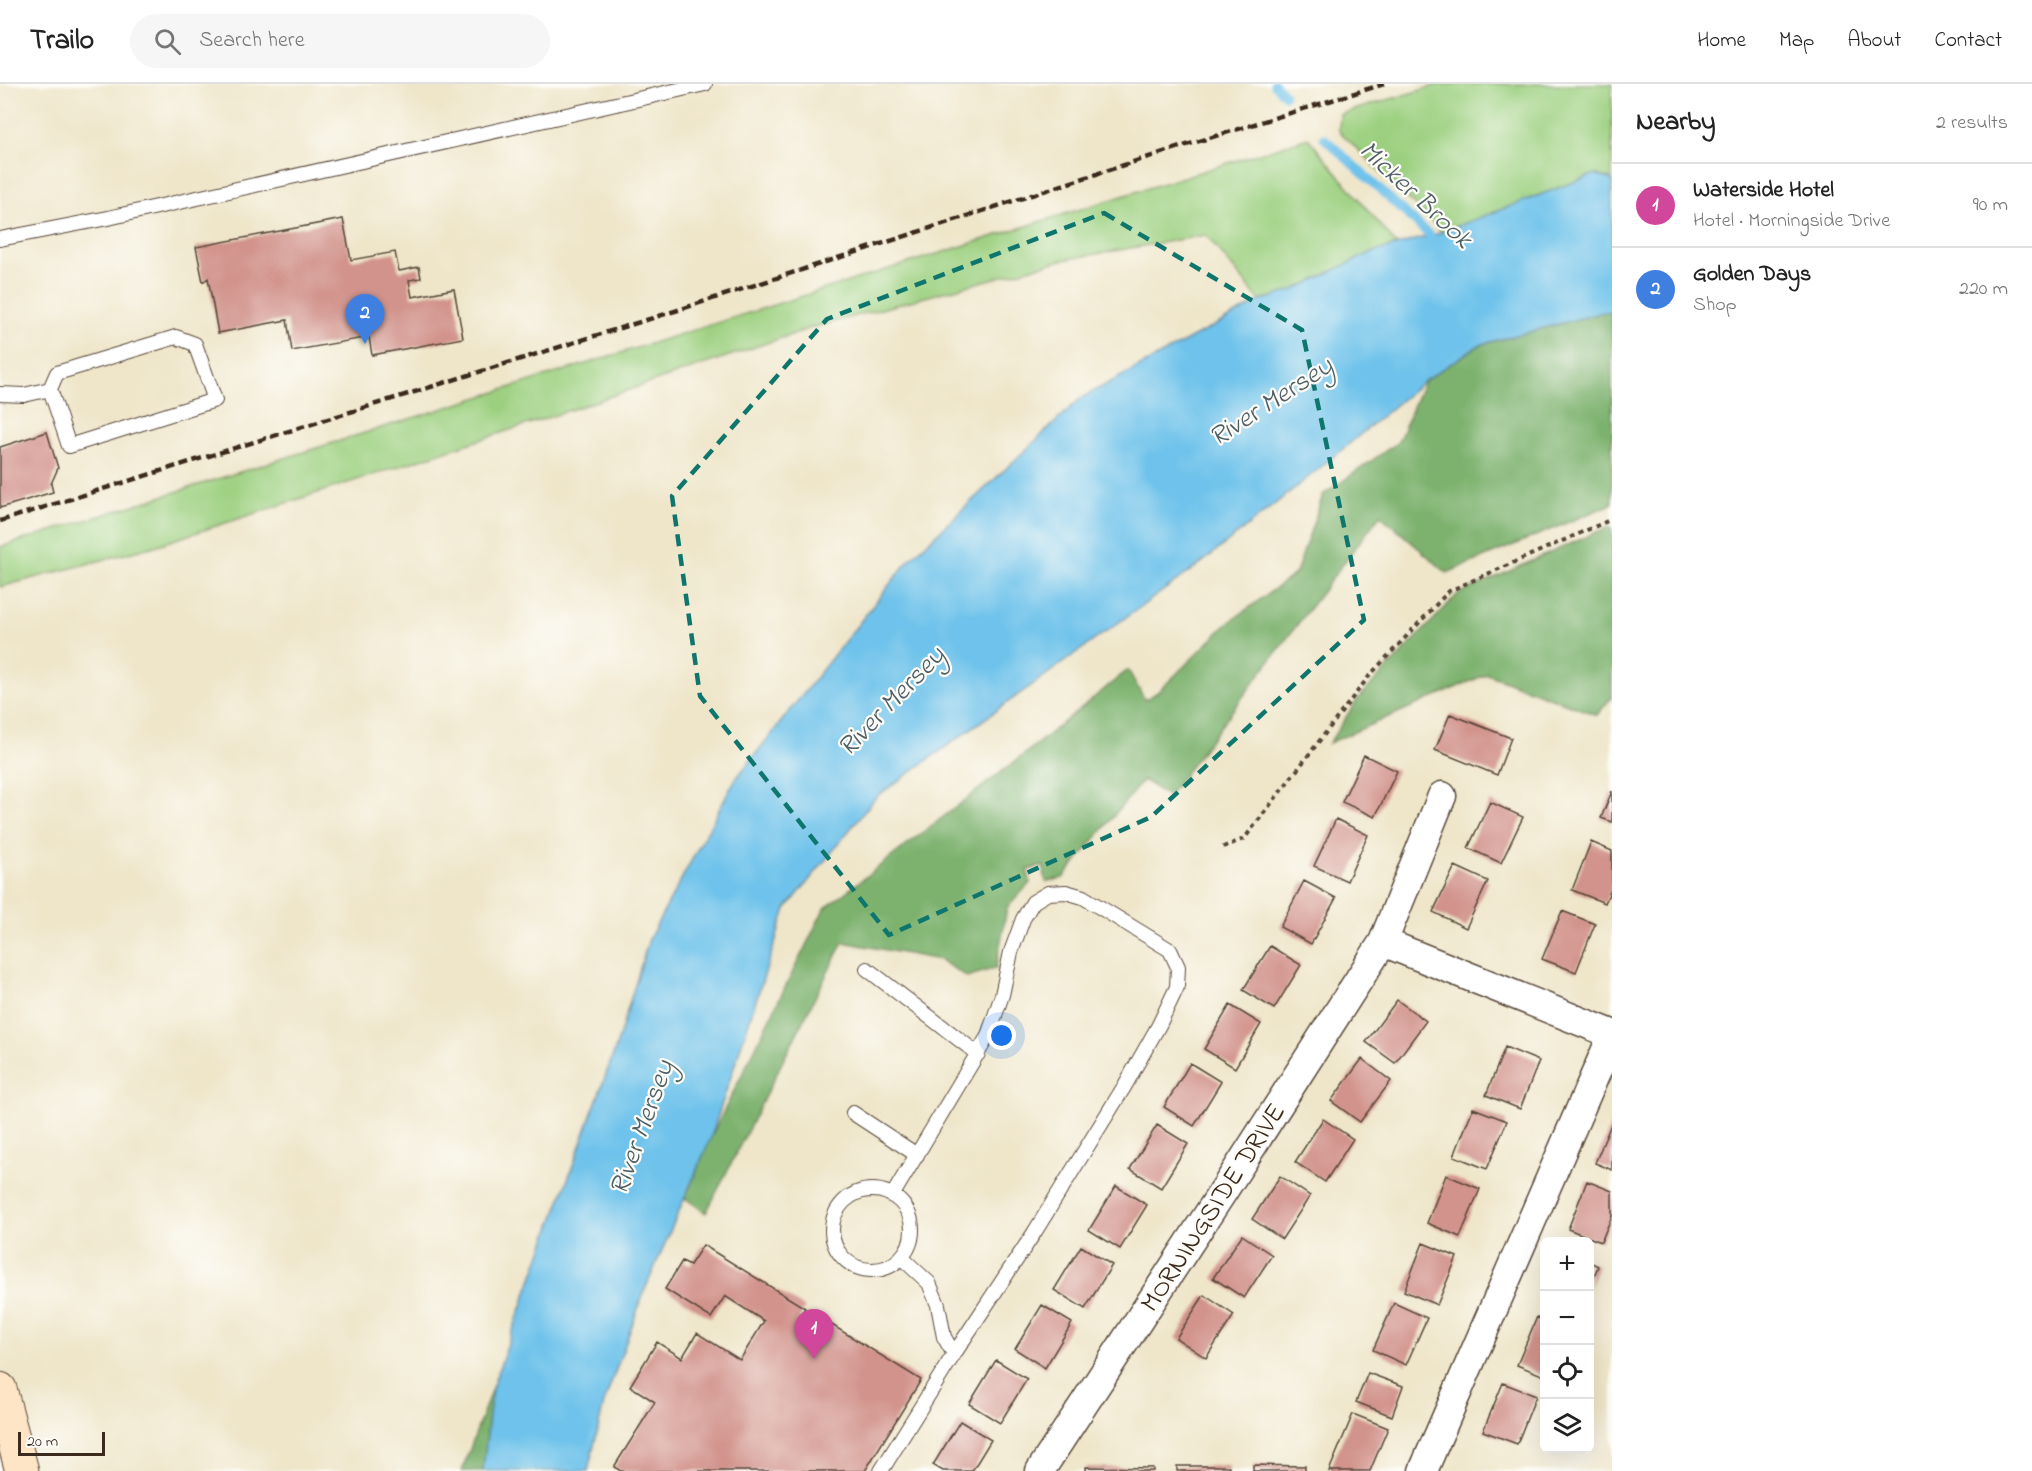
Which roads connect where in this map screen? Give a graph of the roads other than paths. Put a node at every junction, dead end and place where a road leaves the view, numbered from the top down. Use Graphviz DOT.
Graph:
graph roads {
  1 [pos="705,84"];
  2 [pos="0,239"];
  3 [pos="50,388"];
  4 [pos="0,394"];
  5 [pos="1442,796"];
  6 [pos="1383,942"];
  7 [pos="867,969"];
  8 [pos="1612,1035"];
  9 [pos="978,1054"];
  10 [pos="853,1113"];
  11 [pos="917,1155"];
  12 [pos="892,1196"];
  13 [pos="902,1258"];
  14 [pos="954,1354"];
  15 [pos="0,1389"];
  16 [pos="22,1471"];
  17 [pos="881,1471"];
  18 [pos="1040,1471"];
  19 [pos="1423,1471"];
  1 -- 2 [label="lane"];
  3 -- 3 [label="lane"];
  3 -- 4 [label="lane"];
  5 -- 6 [label="street, MORNINGSIDE DRIVE"];
  6 -- 8 [label="street"];
  6 -- 18 [label="street, MORNINGSIDE DRIVE"];
  7 -- 9 [label="lane"];
  8 -- 19 [label="street"];
  9 -- 11 [label="lane"];
  9 -- 14 [label="lane"];
  10 -- 11 [label="lane"];
  11 -- 12 [label="lane"];
  12 -- 13 [label="lane"];
  12 -- 13 [label="lane"];
  13 -- 14 [label="lane"];
  14 -- 17 [label="lane"];
  15 -- 16 [label="main road"];
}
